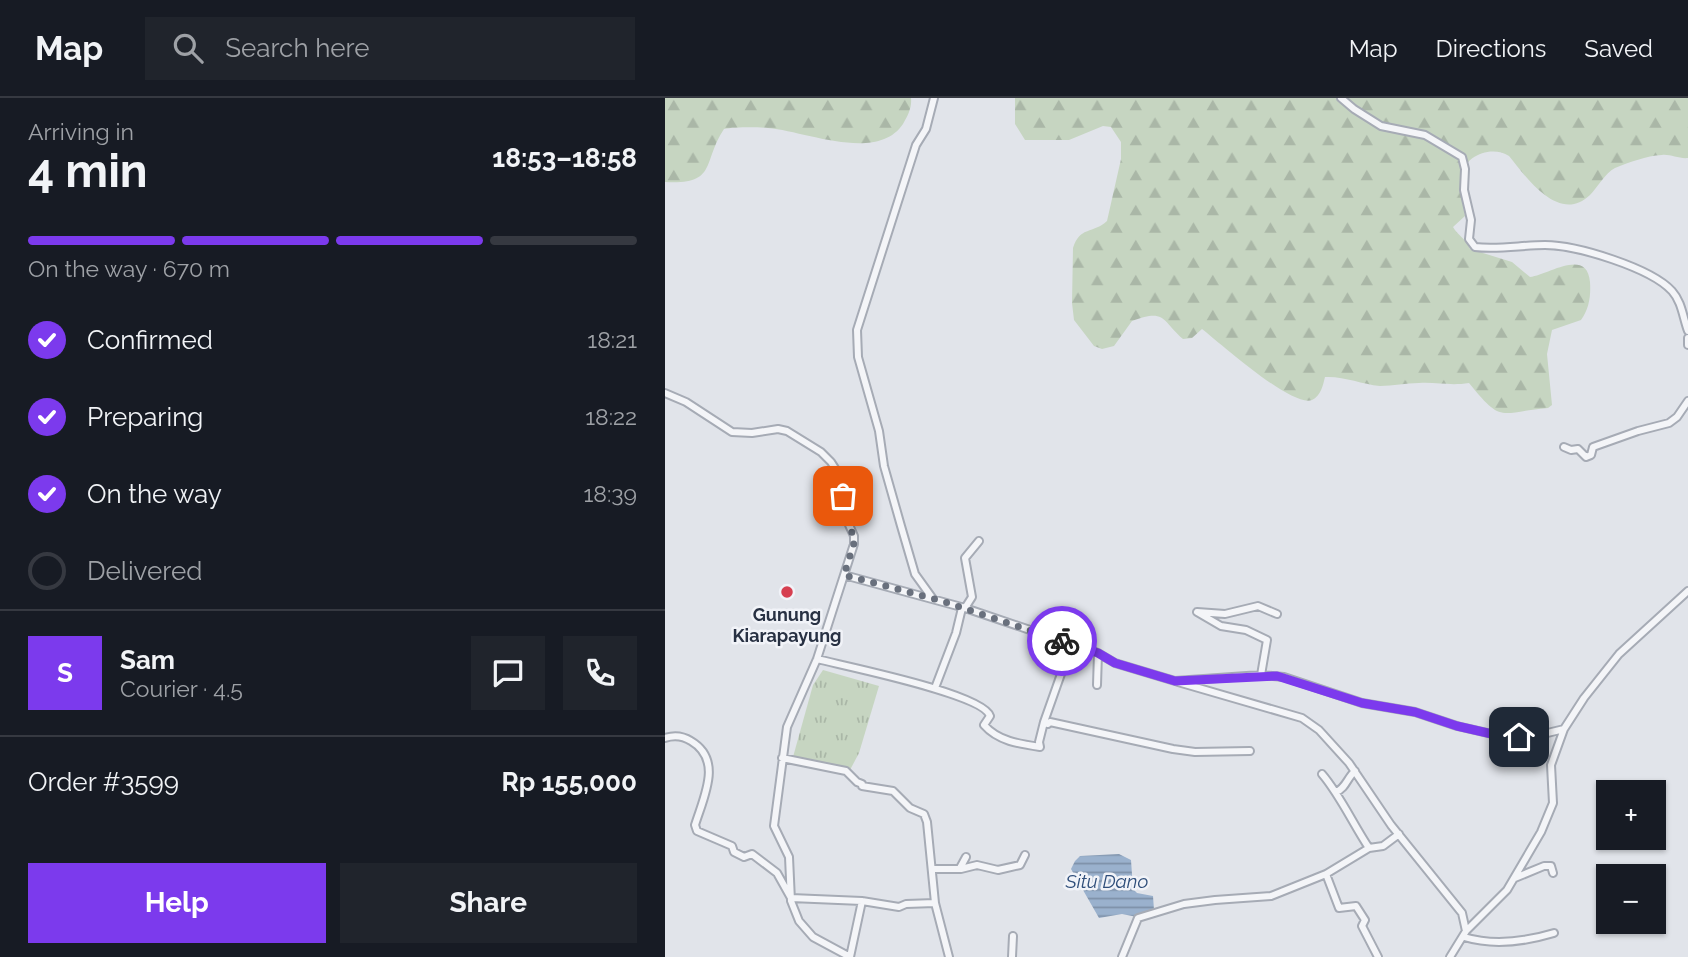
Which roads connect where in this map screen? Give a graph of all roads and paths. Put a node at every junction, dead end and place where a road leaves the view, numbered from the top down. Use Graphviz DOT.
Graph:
graph roads {
  1 [pos="934,98"];
  2 [pos="1342,98"];
  3 [pos="1688,331"];
  4 [pos="1688,338"];
  5 [pos="1688,345"];
  6 [pos="665,393"];
  7 [pos="1688,401"];
  8 [pos="1564,447"];
  9 [pos="979,541"];
  10 [pos="844,575"];
  11 [pos="1688,591"];
  12 [pos="1681,598"];
  13 [pos="934,600"];
  14 [pos="1688,604"];
  15 [pos="964,608"];
  16 [pos="1277,614"];
  17 [pos="1098,653"];
  18 [pos="817,659"];
  19 [pos="1061,674"];
  20 [pos="1261,675"];
  21 [pos="1175,681"];
  22 [pos="1097,685"];
  23 [pos="935,688"];
  24 [pos="1044,723"];
  25 [pos="1564,729"];
  26 [pos="665,738"];
  27 [pos="1249,751"];
  28 [pos="782,758"];
  29 [pos="1355,771"];
  30 [pos="1322,774"];
  31 [pos="1336,792"];
  32 [pos="1399,834"];
  33 [pos="1369,848"];
  34 [pos="1025,855"];
  35 [pos="966,857"];
  36 [pos="932,869"];
  37 [pos="958,869"];
  38 [pos="1553,873"];
  39 [pos="1326,874"];
  40 [pos="1515,878"];
  41 [pos="790,898"];
  42 [pos="862,901"];
  43 [pos="935,904"];
  44 [pos="1554,933"];
  45 [pos="1465,934"];
  46 [pos="1013,936"];
  47 [pos="850,957"];
  48 [pos="949,957"];
  49 [pos="1012,957"];
  50 [pos="1122,957"];
  51 [pos="1378,957"];
  52 [pos="1450,957"];
  1 -- 13 [label="street"];
  2 -- 3 [label="street"];
  4 -- 5 [label="street"];
  6 -- 10 [label="street"];
  7 -- 8 [label="street"];
  9 -- 15 [label="street"];
  10 -- 13 [label="street"];
  10 -- 18 [label="street"];
  11 -- 12 [label="street"];
  12 -- 14 [label="street"];
  12 -- 25 [label="street"];
  13 -- 15 [label="street"];
  15 -- 17 [label="street"];
  15 -- 23 [label="street"];
  16 -- 20 [label="street"];
  17 -- 21 [label="street"];
  17 -- 22 [label="street"];
  18 -- 23 [label="street"];
  18 -- 28 [label="street"];
  19 -- 24 [label="street"];
  20 -- 21 [label="street"];
  20 -- 25 [label="street"];
  21 -- 29 [label="street"];
  23 -- 24 [label="street"];
  24 -- 27 [label="street"];
  25 -- 40 [label="street"];
  26 -- 41 [label="street"];
  28 -- 36 [label="street"];
  28 -- 41 [label="street"];
  29 -- 31 [label="street"];
  29 -- 32 [label="street"];
  30 -- 31 [label="street"];
  31 -- 33 [label="street"];
  32 -- 33 [label="street"];
  32 -- 45 [label="street"];
  33 -- 39 [label="street"];
  34 -- 37 [label="street"];
  35 -- 37 [label="street"];
  36 -- 37 [label="street"];
  36 -- 43 [label="street"];
  38 -- 40 [label="street"];
  39 -- 50 [label="street"];
  39 -- 51 [label="street"];
  40 -- 45 [label="street"];
  41 -- 42 [label="street"];
  41 -- 47 [label="street"];
  42 -- 43 [label="street"];
  42 -- 47 [label="street"];
  43 -- 48 [label="street"];
  44 -- 45 [label="street"];
  45 -- 52 [label="street"];
  46 -- 49 [label="street"];
}
